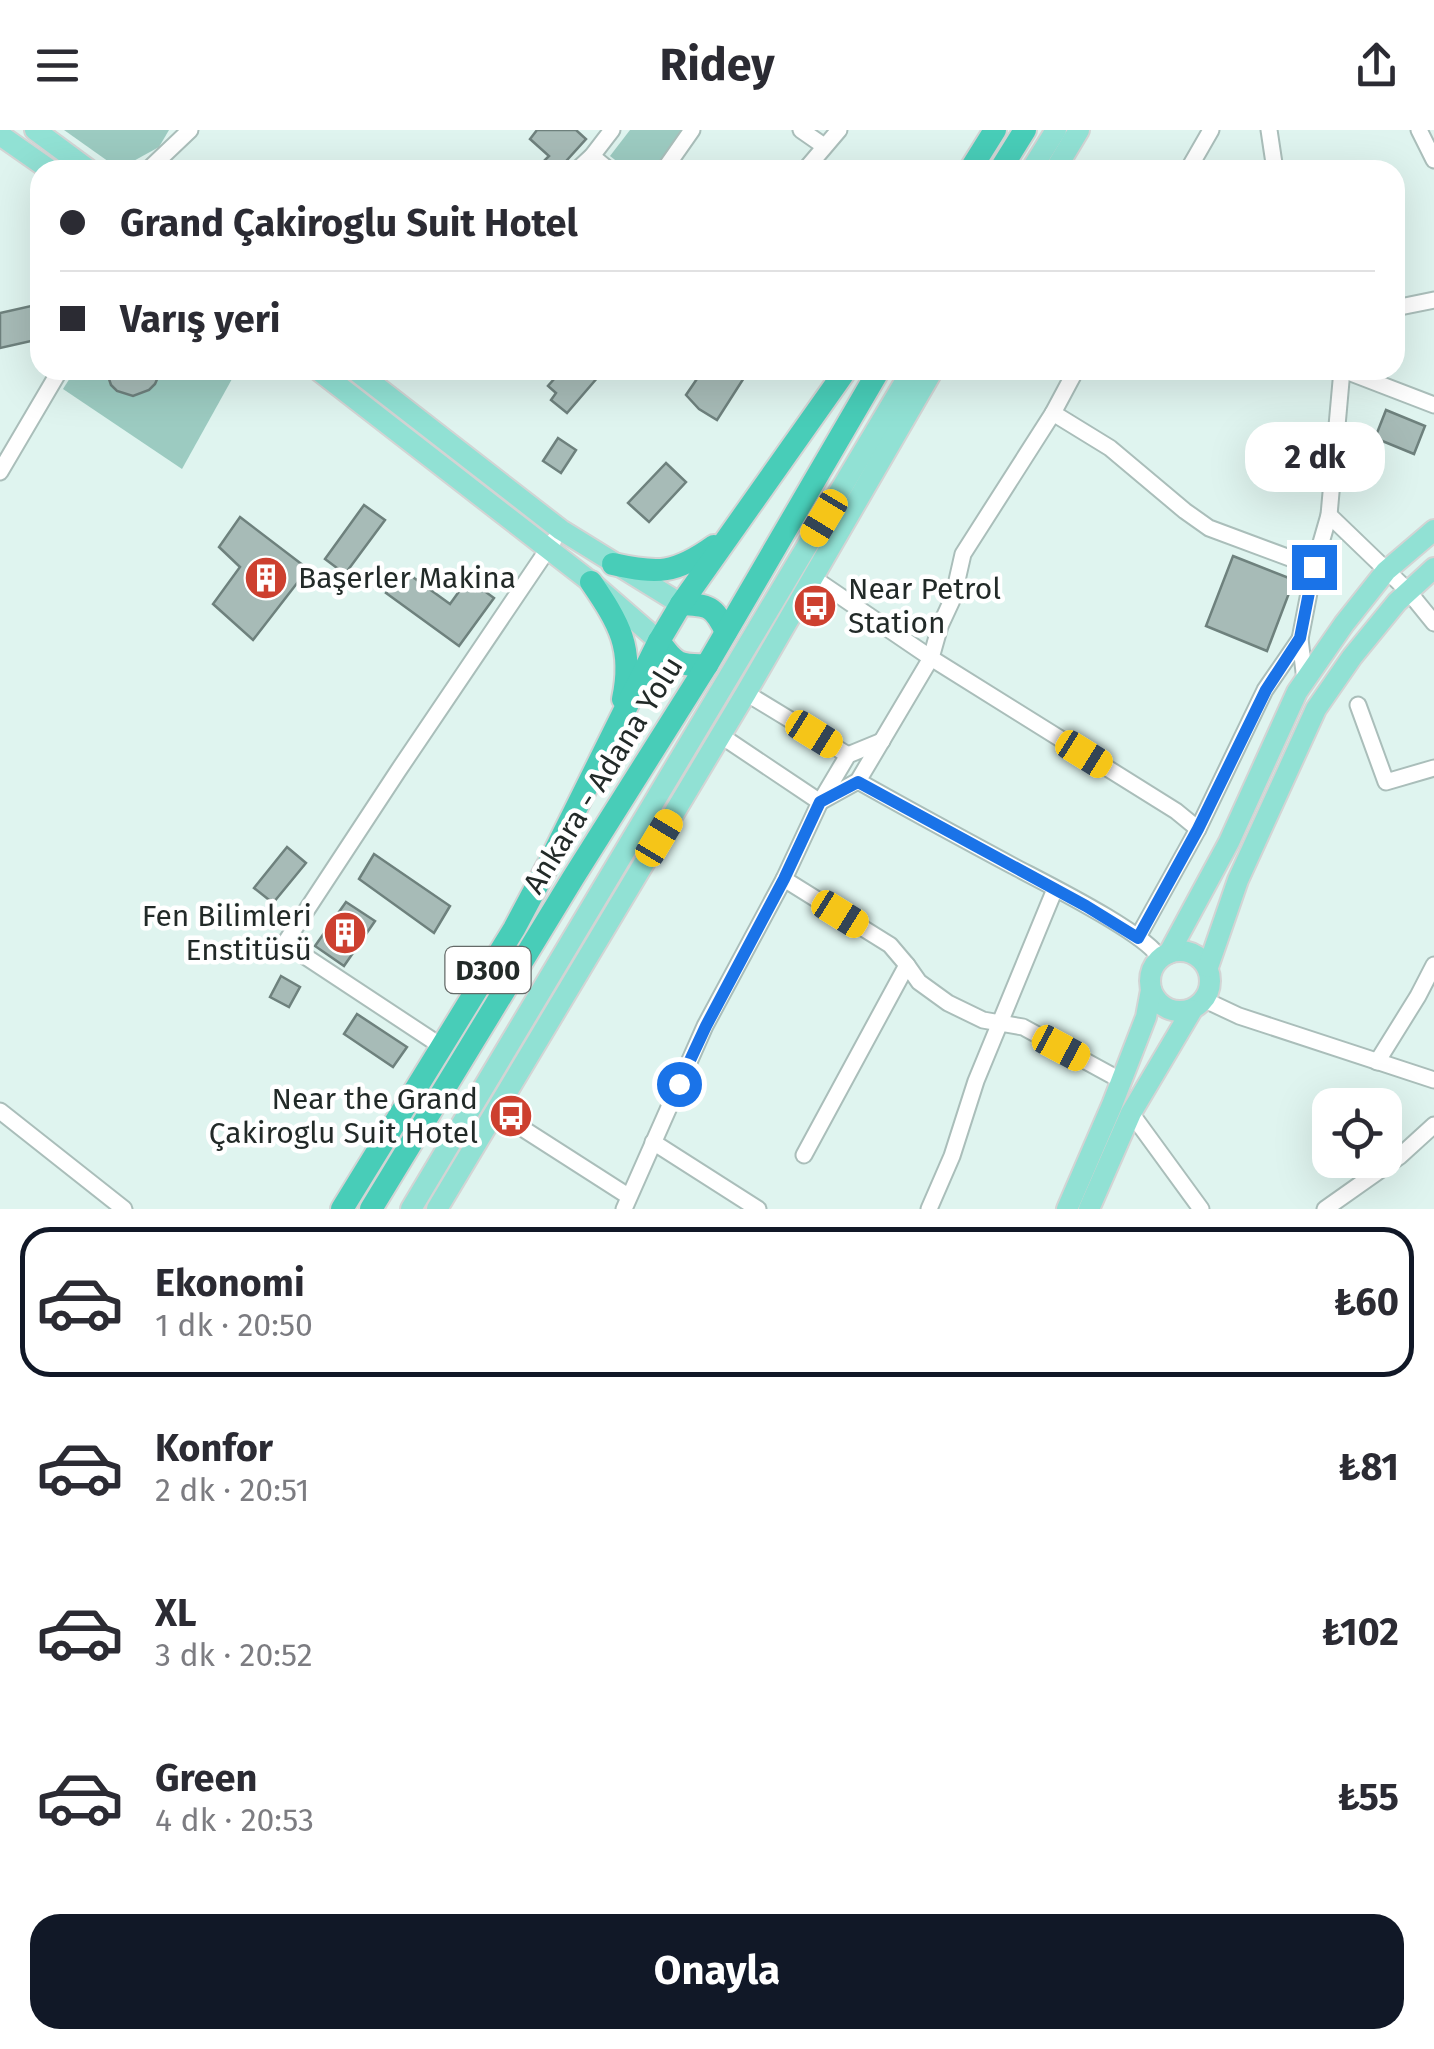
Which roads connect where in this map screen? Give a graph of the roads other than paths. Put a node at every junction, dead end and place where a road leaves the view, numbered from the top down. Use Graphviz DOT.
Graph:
graph roads {
  1 [pos="35,130"];
  2 [pos="190,130"];
  3 [pos="612,130"];
  4 [pos="692,130"];
  5 [pos="800,130"];
  6 [pos="838,130"];
  7 [pos="994,130"];
  8 [pos="1025,130"];
  9 [pos="1056,130"];
  10 [pos="1079,130"];
  11 [pos="1211,130"];
  12 [pos="1269,130"];
  13 [pos="1419,130"];
  14 [pos="3,137"];
  15 [pos="824,146"];
  16 [pos="592,156"];
  17 [pos="36,160"];
  18 [pos="76,160"];
  19 [pos="158,160"];
  20 [pos="588,160"];
  21 [pos="597,160"];
  22 [pos="671,160"];
  23 [pos="814,160"];
  24 [pos="976,160"];
  25 [pos="1006,160"];
  26 [pos="1038,160"];
  27 [pos="1061,160"];
  28 [pos="1194,160"];
  29 [pos="1274,160"];
  30 [pos="1434,160"];
  31 [pos="1433,304"];
  32 [pos="1405,307"];
  33 [pos="54,380"];
  34 [pos="331,380"];
  35 [pos="371,380"];
  36 [pos="839,380"];
  37 [pos="873,380"];
  38 [pos="906,380"];
  39 [pos="927,380"];
  40 [pos="1071,380"];
  41 [pos="1341,380"];
  42 [pos="1368,380"];
  43 [pos="1434,405"];
  44 [pos="1053,413"];
  45 [pos="0,472"];
  46 [pos="1330,515"];
  47 [pos="562,530"];
  48 [pos="1434,530"];
  49 [pos="728,535"];
  50 [pos="548,550"];
  51 [pos="613,564"];
  52 [pos="1314,567"];
  53 [pos="1434,568"];
  54 [pos="1386,571"];
  55 [pos="812,577"];
  56 [pos="592,582"];
  57 [pos="1408,591"];
  58 [pos="681,604"];
  59 [pos="1434,623"];
  60 [pos="726,632"];
  61 [pos="1300,638"];
  62 [pos="659,641"];
  63 [pos="932,658"];
  64 [pos="707,665"];
  65 [pos="1305,680"];
  66 [pos="727,682"];
  67 [pos="746,693"];
  68 [pos="1358,705"];
  69 [pos="618,722"];
  70 [pos="702,724"];
  71 [pos="720,735"];
  72 [pos="882,741"];
  73 [pos="848,755"];
  74 [pos="1434,768"];
  75 [pos="858,782"];
  76 [pos="820,802"];
  77 [pos="1198,829"];
  78 [pos="784,879"];
  79 [pos="1055,888"];
  80 [pos="1138,938"];
  81 [pos="1165,956"];
  82 [pos="907,965"];
  83 [pos="1434,965"];
  84 [pos="1208,967"];
  85 [pos="1151,990"];
  86 [pos="1198,1005"];
  87 [pos="999,1024"];
  88 [pos="441,1046"];
  89 [pos="1377,1062"];
  90 [pos="1434,1080"];
  91 [pos="1122,1081"];
  92 [pos="0,1111"];
  93 [pos="1131,1113"];
  94 [pos="1434,1124"];
  95 [pos="525,1130"];
  96 [pos="653,1142"];
  97 [pos="804,1154"];
  98 [pos="626,1203"];
  99 [pos="116,1207"];
  100 [pos="342,1209"];
  101 [pos="371,1209"];
  102 [pos="411,1209"];
  103 [pos="438,1209"];
  104 [pos="758,1209"];
  105 [pos="929,1209"];
  106 [pos="1068,1209"];
  107 [pos="1090,1209"];
  108 [pos="1201,1209"];
  109 [pos="1326,1209"];
  1 -- 18 [label="main road"];
  2 -- 19 [label="street"];
  3 -- 16 [label="street"];
  4 -- 22 [label="street"];
  5 -- 15 [label="street"];
  6 -- 15 [label="street"];
  7 -- 24 [label="highway"];
  8 -- 25 [label="highway"];
  9 -- 26 [label="main road"];
  10 -- 27 [label="main road"];
  11 -- 28 [label="street"];
  12 -- 29 [label="street"];
  13 -- 30 [label="street"];
  14 -- 17 [label="main road"];
  15 -- 23 [label="street"];
  16 -- 20 [label="street"];
  16 -- 21 [label="street"];
  31 -- 32 [label="street"];
  33 -- 45 [label="street"];
  34 -- 50 [label="main road"];
  35 -- 47 [label="main road"];
  36 -- 49 [label="highway, Ankara - Adana Yolu / D300"];
  37 -- 60 [label="highway, Ankara - Adana Yolu / D300"];
  38 -- 66 [label="main road"];
  39 -- 55 [label="main road"];
  40 -- 44 [label="street"];
  41 -- 46 [label="street"];
  42 -- 43 [label="street"];
  44 -- 52 [label="street"];
  44 -- 63 [label="street"];
  46 -- 52 [label="street"];
  46 -- 54 [label="street"];
  47 -- 50 [label="street"];
  47 -- 51 [label="main road"];
  48 -- 54 [label="main road"];
  49 -- 51 [label="highway"];
  49 -- 58 [label="highway, Ankara - Adana Yolu / D300"];
  50 -- 56 [label="main road"];
  50 -- 88 [label="street"];
  51 -- 58 [label="main road"];
  52 -- 61 [label="street"];
  53 -- 57 [label="main road"];
  54 -- 57 [label="street"];
  54 -- 65 [label="main road"];
  55 -- 63 [label="street"];
  55 -- 67 [label="main road"];
  56 -- 62 [label="main road"];
  56 -- 69 [label="highway"];
  57 -- 59 [label="street"];
  57 -- 84 [label="main road"];
  58 -- 60 [label="highway"];
  58 -- 62 [label="highway, Ankara - Adana Yolu / D300"];
  60 -- 64 [label="highway, Ankara - Adana Yolu / D300"];
  61 -- 65 [label="street"];
  61 -- 77 [label="street"];
  62 -- 64 [label="highway"];
  62 -- 69 [label="highway, Ankara - Adana Yolu / D300"];
  63 -- 72 [label="street"];
  63 -- 77 [label="street"];
  64 -- 101 [label="highway, Ankara - Adana Yolu / D300"];
  65 -- 81 [label="main road"];
  66 -- 67 [label="main road"];
  66 -- 70 [label="main road"];
  67 -- 71 [label="main road"];
  67 -- 73 [label="street"];
  68 -- 74 [label="street"];
  69 -- 88 [label="highway, Ankara - Adana Yolu / D300"];
  70 -- 71 [label="main road"];
  70 -- 102 [label="main road"];
  71 -- 76 [label="street"];
  71 -- 103 [label="main road"];
  72 -- 73 [label="street"];
  72 -- 75 [label="street"];
  73 -- 76 [label="street"];
  75 -- 76 [label="street"];
  75 -- 79 [label="street"];
  76 -- 78 [label="street"];
  77 -- 80 [label="street"];
  78 -- 82 [label="street"];
  78 -- 96 [label="street"];
  79 -- 80 [label="street"];
  79 -- 87 [label="street"];
  80 -- 81 [label="street"];
  81 -- 84 [label="main road"];
  81 -- 85 [label="main road"];
  82 -- 87 [label="street"];
  82 -- 97 [label="street"];
  83 -- 89 [label="street"];
  84 -- 86 [label="main road"];
  85 -- 86 [label="main road"];
  85 -- 91 [label="main road"];
  86 -- 89 [label="street"];
  86 -- 93 [label="main road"];
  87 -- 91 [label="street"];
  87 -- 105 [label="street"];
  88 -- 100 [label="highway, Ankara - Adana Yolu / D300"];
  89 -- 90 [label="street"];
  91 -- 106 [label="main road"];
  92 -- 99 [label="street"];
  93 -- 107 [label="main road"];
  93 -- 108 [label="street"];
  94 -- 109 [label="street"];
  95 -- 98 [label="street"];
  96 -- 98 [label="street"];
  96 -- 104 [label="street"];
}
